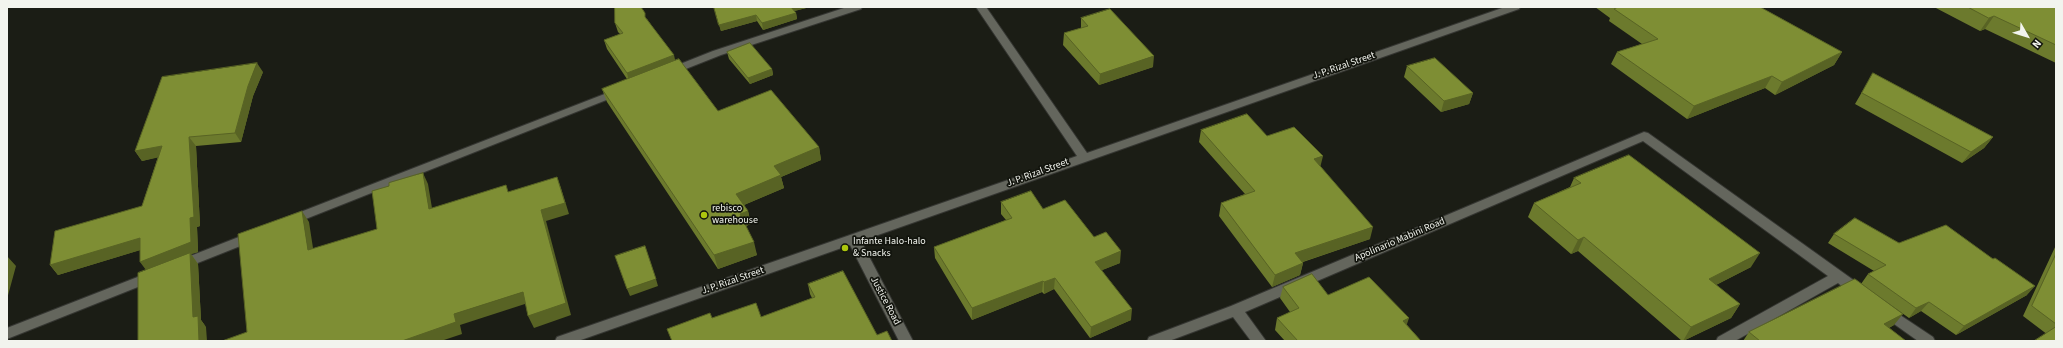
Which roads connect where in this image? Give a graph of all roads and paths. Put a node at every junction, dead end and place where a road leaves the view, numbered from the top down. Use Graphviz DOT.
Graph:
graph roads {
  1 [pos="857,7"];
  2 [pos="981,7"];
  3 [pos="1515,7"];
  4 [pos="660,75"];
  5 [pos="631,87"];
  6 [pos="1084,157"];
  7 [pos="280,225"];
  8 [pos="265,231"];
  9 [pos="852,239"];
  10 [pos="1838,276"];
  11 [pos="1236,310"];
  12 [pos="7,334"];
  13 [pos="562,341"];
  14 [pos="906,341"];
  15 [pos="1154,341"];
  16 [pos="1259,341"];
  17 [pos="1723,341"];
  18 [pos="1928,341"];
  1 -- 4 [label="street"];
  2 -- 6 [label="street"];
  3 -- 6 [label="street, J. P. Rizal Street"];
  5 -- 7 [label="street"];
  6 -- 9 [label="street, J. P. Rizal Street"];
  8 -- 12 [label="street"];
  9 -- 13 [label="street, J. P. Rizal Street"];
  9 -- 14 [label="street, Justice Road"];
  10 -- 11 [label="street, Apolinario Mabini Road"];
  10 -- 17 [label="street"];
  10 -- 18 [label="street"];
  11 -- 15 [label="street, Apolinario Mabini Road"];
  11 -- 16 [label="street"];
}
